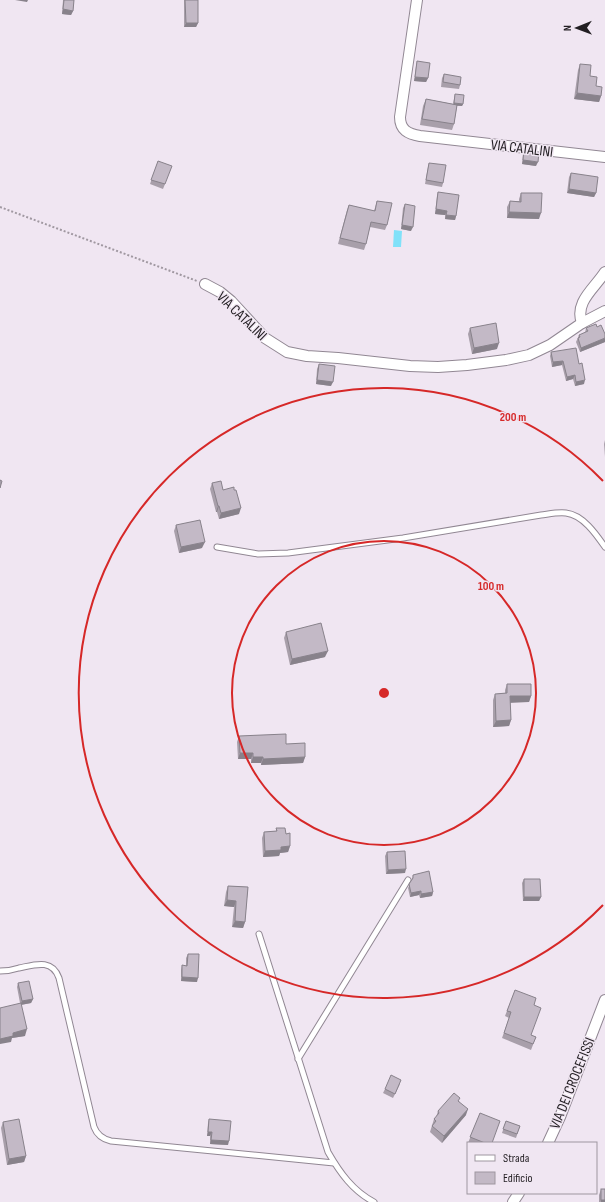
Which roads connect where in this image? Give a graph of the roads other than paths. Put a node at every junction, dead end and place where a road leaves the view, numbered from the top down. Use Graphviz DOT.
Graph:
graph roads {
  1 [pos="417,0"];
  2 [pos="605,157"];
  3 [pos="605,272"];
  4 [pos="205,284"];
  5 [pos="605,311"];
  6 [pos="582,323"];
  7 [pos="217,547"];
  8 [pos="605,547"];
  9 [pos="408,880"];
  10 [pos="259,934"];
  11 [pos="0,971"];
  12 [pos="605,1000"];
  13 [pos="298,1059"];
  14 [pos="548,1142"];
  15 [pos="334,1163"];
  16 [pos="519,1194"];
  17 [pos="374,1202"];
  18 [pos="513,1202"];
  1 -- 2 [label="street, VIA CATALINI"];
  3 -- 6 [label="street"];
  4 -- 6 [label="street, VIA CATALINI"];
  5 -- 6 [label="street, VIA CATALINI"];
  7 -- 8 [label="lane"];
  9 -- 13 [label="lane"];
  10 -- 13 [label="lane"];
  11 -- 15 [label="lane"];
  12 -- 14 [label="street, VIA DEI CROCEFISSI"];
  13 -- 15 [label="lane"];
  15 -- 17 [label="lane"];
  16 -- 18 [label="street"];
}
